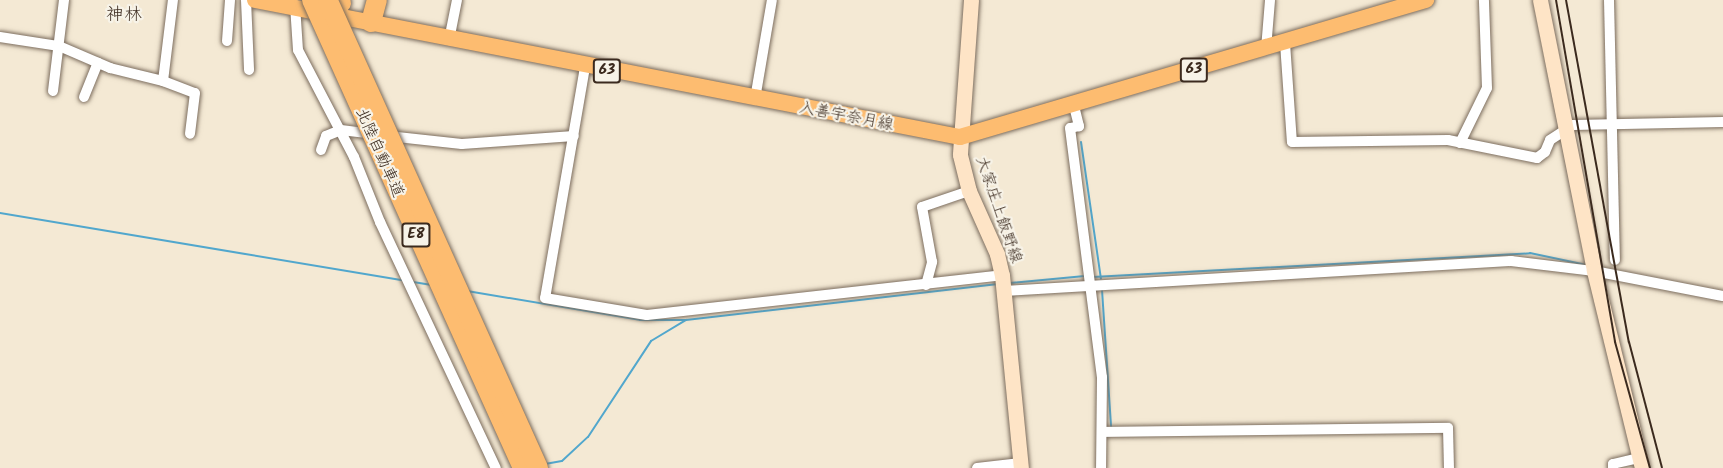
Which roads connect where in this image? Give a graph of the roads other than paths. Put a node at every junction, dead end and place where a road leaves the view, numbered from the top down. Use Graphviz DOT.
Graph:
graph roads {
  1 [pos="64,0"];
  2 [pos="173,0"];
  3 [pos="231,0"];
  4 [pos="246,0"];
  5 [pos="255,0"];
  6 [pos="373,0"];
  7 [pos="377,0"];
  8 [pos="456,0"];
  9 [pos="772,0"];
  10 [pos="971,0"];
  11 [pos="1270,0"];
  12 [pos="1484,0"];
  13 [pos="1540,0"];
  14 [pos="1609,0"];
  15 [pos="334,1"];
  16 [pos="1420,1"];
  17 [pos="302,2"];
  18 [pos="371,22"];
  19 [pos="0,37"];
  20 [pos="449,40"];
  21 [pos="227,41"];
  22 [pos="1285,43"];
  23 [pos="59,46"];
  24 [pos="1266,49"];
  25 [pos="98,63"];
  26 [pos="585,67"];
  27 [pos="249,70"];
  28 [pos="163,81"];
  29 [pos="53,91"];
  30 [pos="84,97"];
  31 [pos="754,99"];
  32 [pos="1074,106"];
  33 [pos="1723,122"];
  34 [pos="1609,124"];
  35 [pos="340,130"];
  36 [pos="1563,132"];
  37 [pos="190,134"];
  38 [pos="574,136"];
  39 [pos="960,137"];
  40 [pos="1460,143"];
  41 [pos="321,150"];
  42 [pos="389,157"];
  43 [pos="969,191"];
  44 [pos="1615,260"];
  45 [pos="1594,272"];
  46 [pos="1002,275"];
  47 [pos="926,285"];
  48 [pos="1090,286"];
  49 [pos="1004,291"];
  50 [pos="1723,296"];
  51 [pos="1102,432"];
  52 [pos="1641,463"];
  53 [pos="1021,465"];
  54 [pos="496,468"];
  55 [pos="523,468"];
  56 [pos="538,468"];
  57 [pos="977,468"];
  58 [pos="1101,468"];
  59 [pos="1449,468"];
  60 [pos="1613,468"];
  1 -- 23 [label="street"];
  2 -- 28 [label="street"];
  3 -- 21 [label="street"];
  4 -- 27 [label="street"];
  5 -- 17 [label="main road, 入善宇奈月線 / 63"];
  6 -- 18 [label="highway"];
  7 -- 18 [label="highway"];
  8 -- 20 [label="street"];
  9 -- 31 [label="street"];
  10 -- 39 [label="main road, 大家庄上飯野線"];
  11 -- 24 [label="street"];
  12 -- 40 [label="street"];
  13 -- 36 [label="main road"];
  14 -- 34 [label="street"];
  15 -- 42 [label="highway, 北陸自動車道 / E8, bridge"];
  16 -- 22 [label="main road, 入善宇奈月線 / 63"];
  17 -- 18 [label="main road, 入善宇奈月線 / 63"];
  17 -- 35 [label="street"];
  17 -- 42 [label="highway, 北陸自動車道 / E8, bridge"];
  18 -- 20 [label="main road, 入善宇奈月線 / 63"];
  19 -- 23 [label="street"];
  20 -- 26 [label="main road, 入善宇奈月線 / 63"];
  22 -- 24 [label="main road, 入善宇奈月線 / 63"];
  22 -- 40 [label="street"];
  23 -- 25 [label="street"];
  23 -- 29 [label="street"];
  24 -- 32 [label="main road, 入善宇奈月線 / 63"];
  25 -- 28 [label="street"];
  25 -- 30 [label="street"];
  26 -- 31 [label="main road, 入善宇奈月線 / 63"];
  26 -- 38 [label="street"];
  28 -- 37 [label="street"];
  31 -- 39 [label="main road, 入善宇奈月線 / 63"];
  32 -- 39 [label="main road, 入善宇奈月線 / 63"];
  32 -- 48 [label="street"];
  33 -- 34 [label="street"];
  34 -- 36 [label="street"];
  34 -- 44 [label="street"];
  35 -- 38 [label="street"];
  35 -- 41 [label="street"];
  35 -- 54 [label="street"];
  36 -- 40 [label="street"];
  36 -- 45 [label="main road"];
  38 -- 47 [label="street"];
  39 -- 43 [label="main road, 大家庄上飯野線"];
  42 -- 55 [label="highway, 北陸自動車道 / E8, bridge"];
  42 -- 56 [label="highway, 北陸自動車道 / E8, bridge"];
  43 -- 46 [label="main road, 大家庄上飯野線"];
  43 -- 47 [label="street"];
  45 -- 48 [label="street"];
  45 -- 50 [label="street"];
  45 -- 52 [label="main road"];
  46 -- 47 [label="street"];
  46 -- 49 [label="main road, 大家庄上飯野線"];
  48 -- 49 [label="street"];
  48 -- 51 [label="street"];
  49 -- 53 [label="main road, 大家庄上飯野線"];
  51 -- 58 [label="street"];
  51 -- 59 [label="street"];
  52 -- 60 [label="street"];
  53 -- 57 [label="street"];
}
